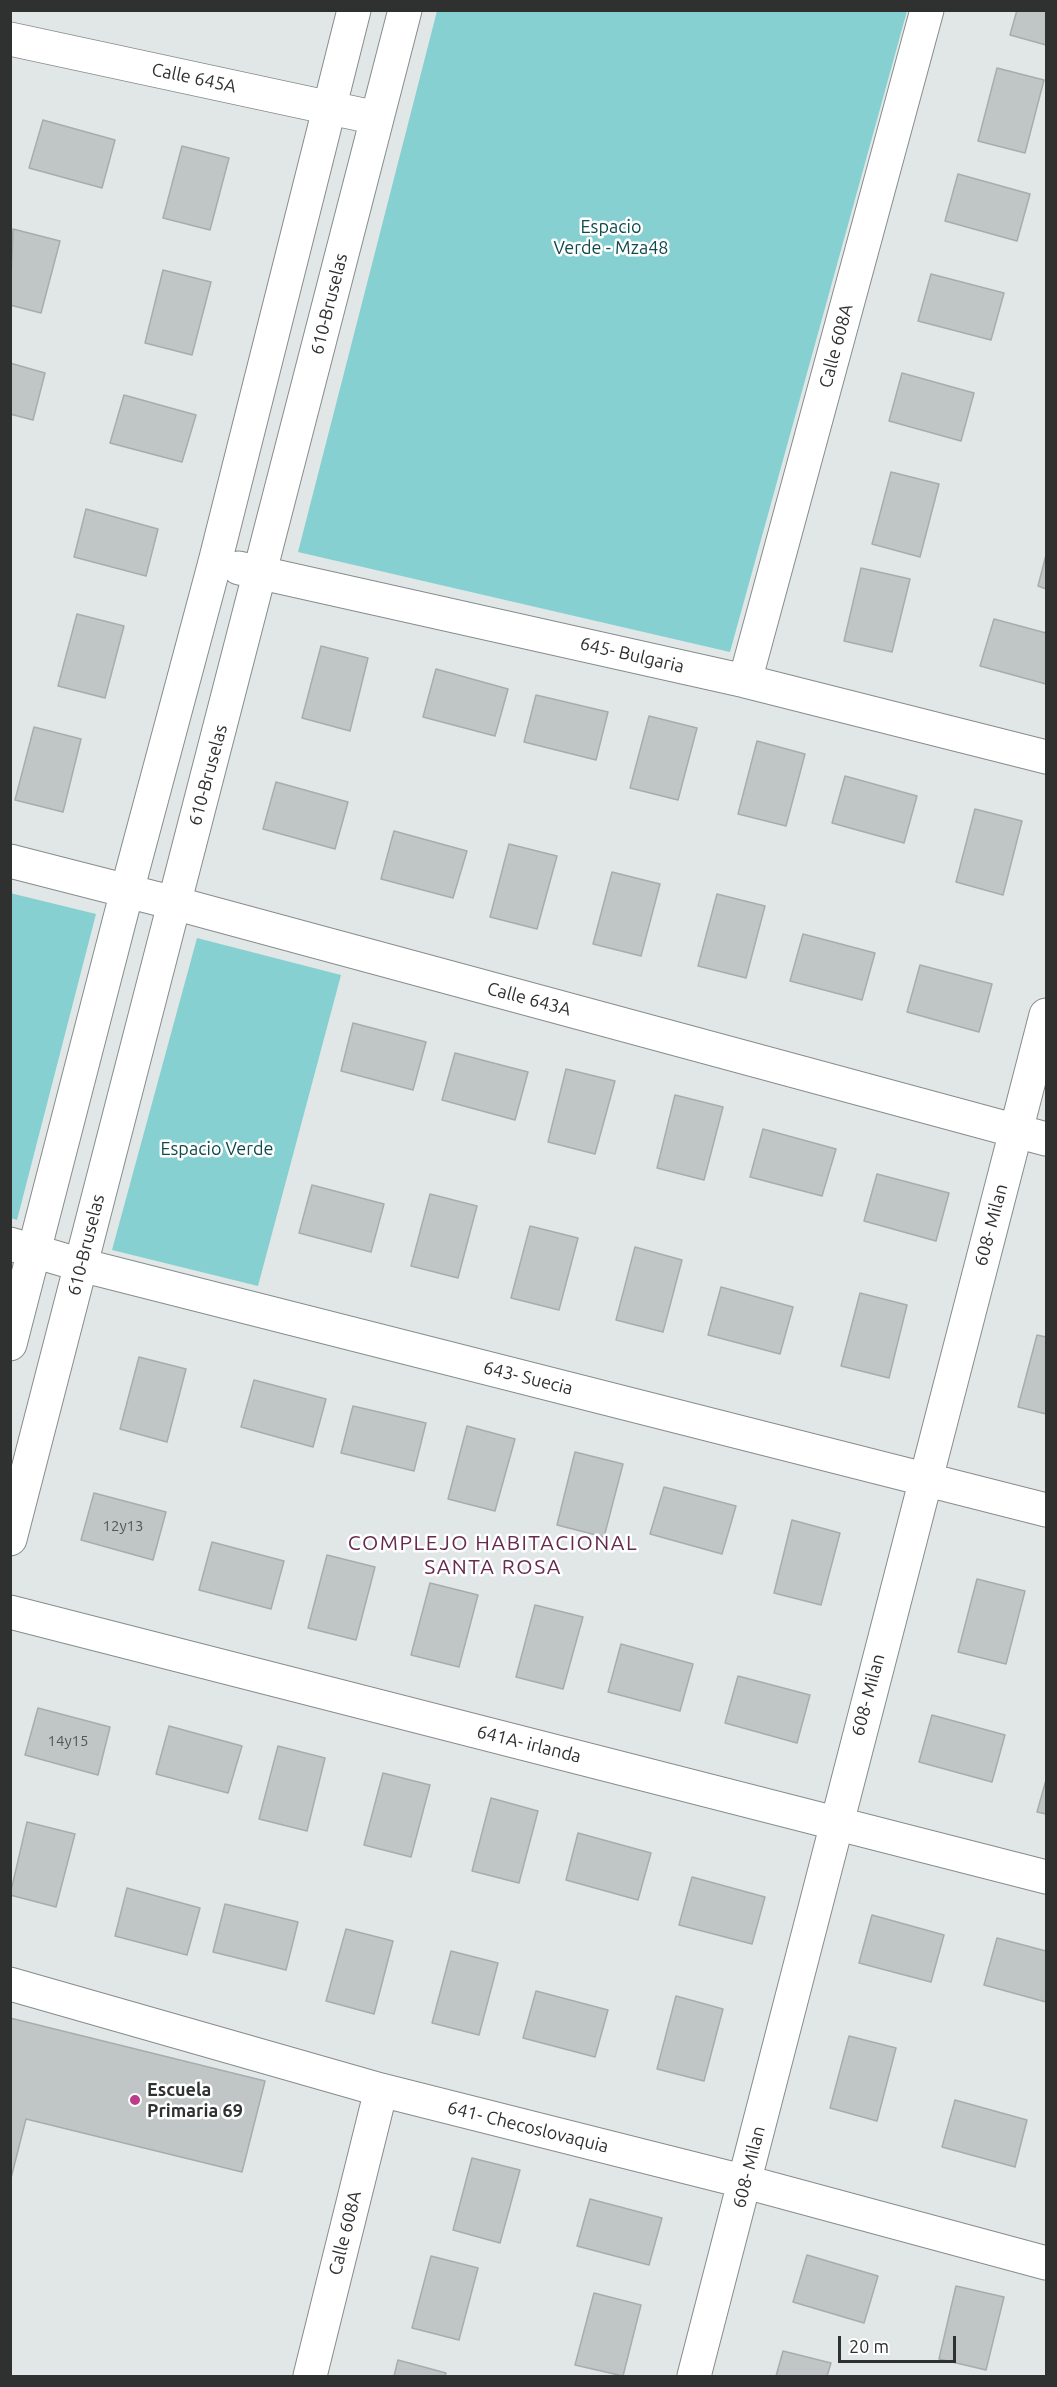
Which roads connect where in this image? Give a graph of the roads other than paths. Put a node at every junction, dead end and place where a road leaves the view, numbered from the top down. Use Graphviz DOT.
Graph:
graph roads {
  1 [pos="354,10"];
  2 [pos="405,10"];
  3 [pos="927,10"];
  4 [pos="10,39"];
  5 [pos="329,106"];
  6 [pos="377,118"];
  7 [pos="215,562"];
  8 [pos="260,572"];
  9 [pos="745,681"];
  10 [pos="1047,757"];
  11 [pos="10,861"];
  12 [pos="127,891"];
  13 [pos="174,903"];
  14 [pos="1047,1015"];
  15 [pos="1031,1135"];
  16 [pos="23,1248"];
  17 [pos="81,1265"];
  18 [pos="10,1344"];
  19 [pos="925,1478"];
  20 [pos="1047,1510"];
  21 [pos="10,1539"];
  22 [pos="10,1612"];
  23 [pos="835,1821"];
  24 [pos="1047,1876"];
  25 [pos="10,1984"];
  26 [pos="381,2090"];
  27 [pos="746,2182"];
  28 [pos="1047,2263"];
  29 [pos="309,2376"];
  30 [pos="694,2376"];
  1 -- 5 [label="street"];
  2 -- 6 [label="street, 610-Bruselas"];
  3 -- 9 [label="street, Calle 608A"];
  4 -- 5 [label="street, Calle 645A"];
  5 -- 6 [label="street, Calle 645A"];
  5 -- 7 [label="street"];
  6 -- 8 [label="street, 610-Bruselas"];
  7 -- 8 [label="street, 645- Bulgaria"];
  7 -- 12 [label="street"];
  8 -- 9 [label="street, 645- Bulgaria"];
  8 -- 13 [label="street, 610-Bruselas"];
  9 -- 10 [label="street, 645- Bulgaria"];
  11 -- 12 [label="street, Calle 643A"];
  12 -- 13 [label="street, Calle 643A"];
  12 -- 16 [label="street"];
  13 -- 15 [label="street, Calle 643A"];
  13 -- 17 [label="street, 610-Bruselas"];
  14 -- 15 [label="street, 608- Milan"];
  15 -- 19 [label="street, 608- Milan"];
  16 -- 17 [label="street, 643- Suecia"];
  16 -- 18 [label="street"];
  17 -- 19 [label="street, 643- Suecia"];
  17 -- 21 [label="street, 610-Bruselas"];
  19 -- 20 [label="street, 643- Suecia"];
  19 -- 23 [label="street, 608- Milan"];
  22 -- 23 [label="street, 641A- irlanda"];
  23 -- 24 [label="street, 641A- irlanda"];
  23 -- 27 [label="street, 608- Milan"];
  25 -- 26 [label="street, 641- Checoslovaquia"];
  26 -- 27 [label="street, 641- Checoslovaquia"];
  26 -- 29 [label="street, Calle 608A"];
  27 -- 28 [label="street, 641- Checoslovaquia"];
  27 -- 30 [label="street, 608- Milan"];
}
